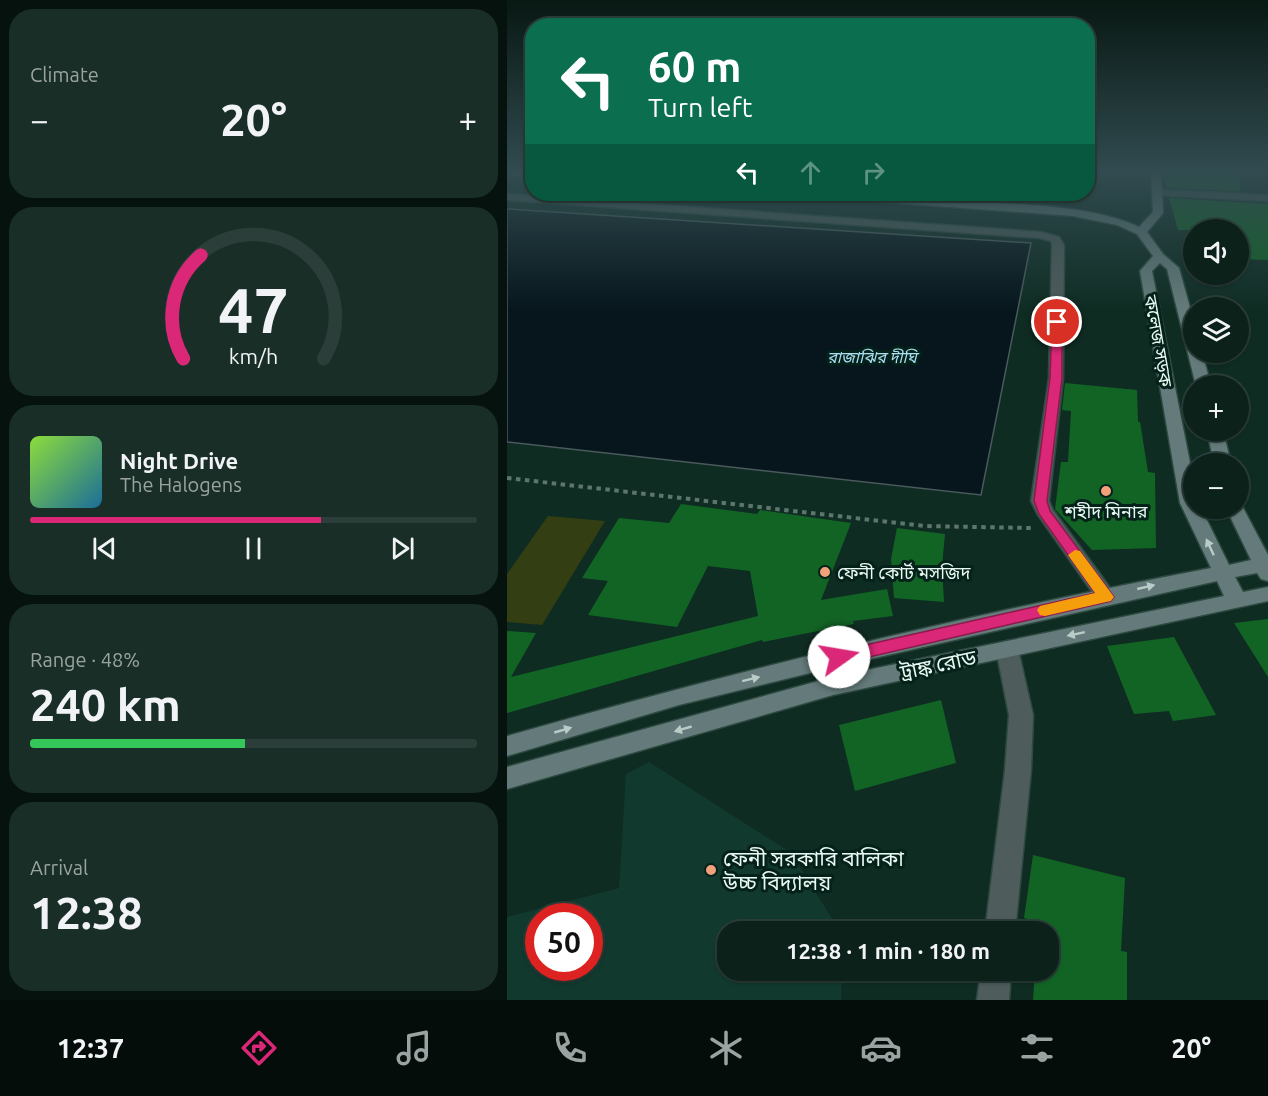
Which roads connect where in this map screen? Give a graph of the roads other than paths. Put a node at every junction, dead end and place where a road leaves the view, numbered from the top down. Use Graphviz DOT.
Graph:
graph roads {
  1 [pos="797,218"];
  2 [pos="1102,218"];
  3 [pos="1154,218"];
  4 [pos="1141,232"];
  5 [pos="1159,256"];
  6 [pos="1183,306"];
  7 [pos="1241,519"];
  8 [pos="1266,567"];
  9 [pos="1221,571"];
  10 [pos="1268,594"];
  11 [pos="1106,597"];
  12 [pos="1236,599"];
  13 [pos="1007,649"];
  14 [pos="507,746"];
  15 [pos="507,778"];
  16 [pos="1001,921"];
  17 [pos="995,981"];
  18 [pos="993,1000"];
  1 -- 11 [label="street"];
  2 -- 4 [label="main road"];
  3 -- 4 [label="main road"];
  4 -- 5 [label="main road, কলেজ সড়ক"];
  5 -- 6 [label="main road, কলেজ সড়ক"];
  9 -- 5 [label="main road, কলেজ সড়ক, one-way"];
  7 -- 8 [label="main road"];
  8 -- 9 [label="main road, ট্রাঙ্ক রোড"];
  11 -- 9 [label="main road, ট্রাঙ্ক রোড, one-way"];
  9 -- 12 [label="main road, কলেজ সড়ক"];
  10 -- 12 [label="main road, ট্রাঙ্ক রোড"];
  14 -- 11 [label="main road, ট্রাঙ্ক রোড, one-way"];
  12 -- 13 [label="main road, ট্রাঙ্ক রোড, one-way"];
  13 -- 15 [label="main road, ট্রাঙ্ক রোড, one-way"];
  13 -- 16 [label="street"];
  17 -- 18 [label="street"];
}
